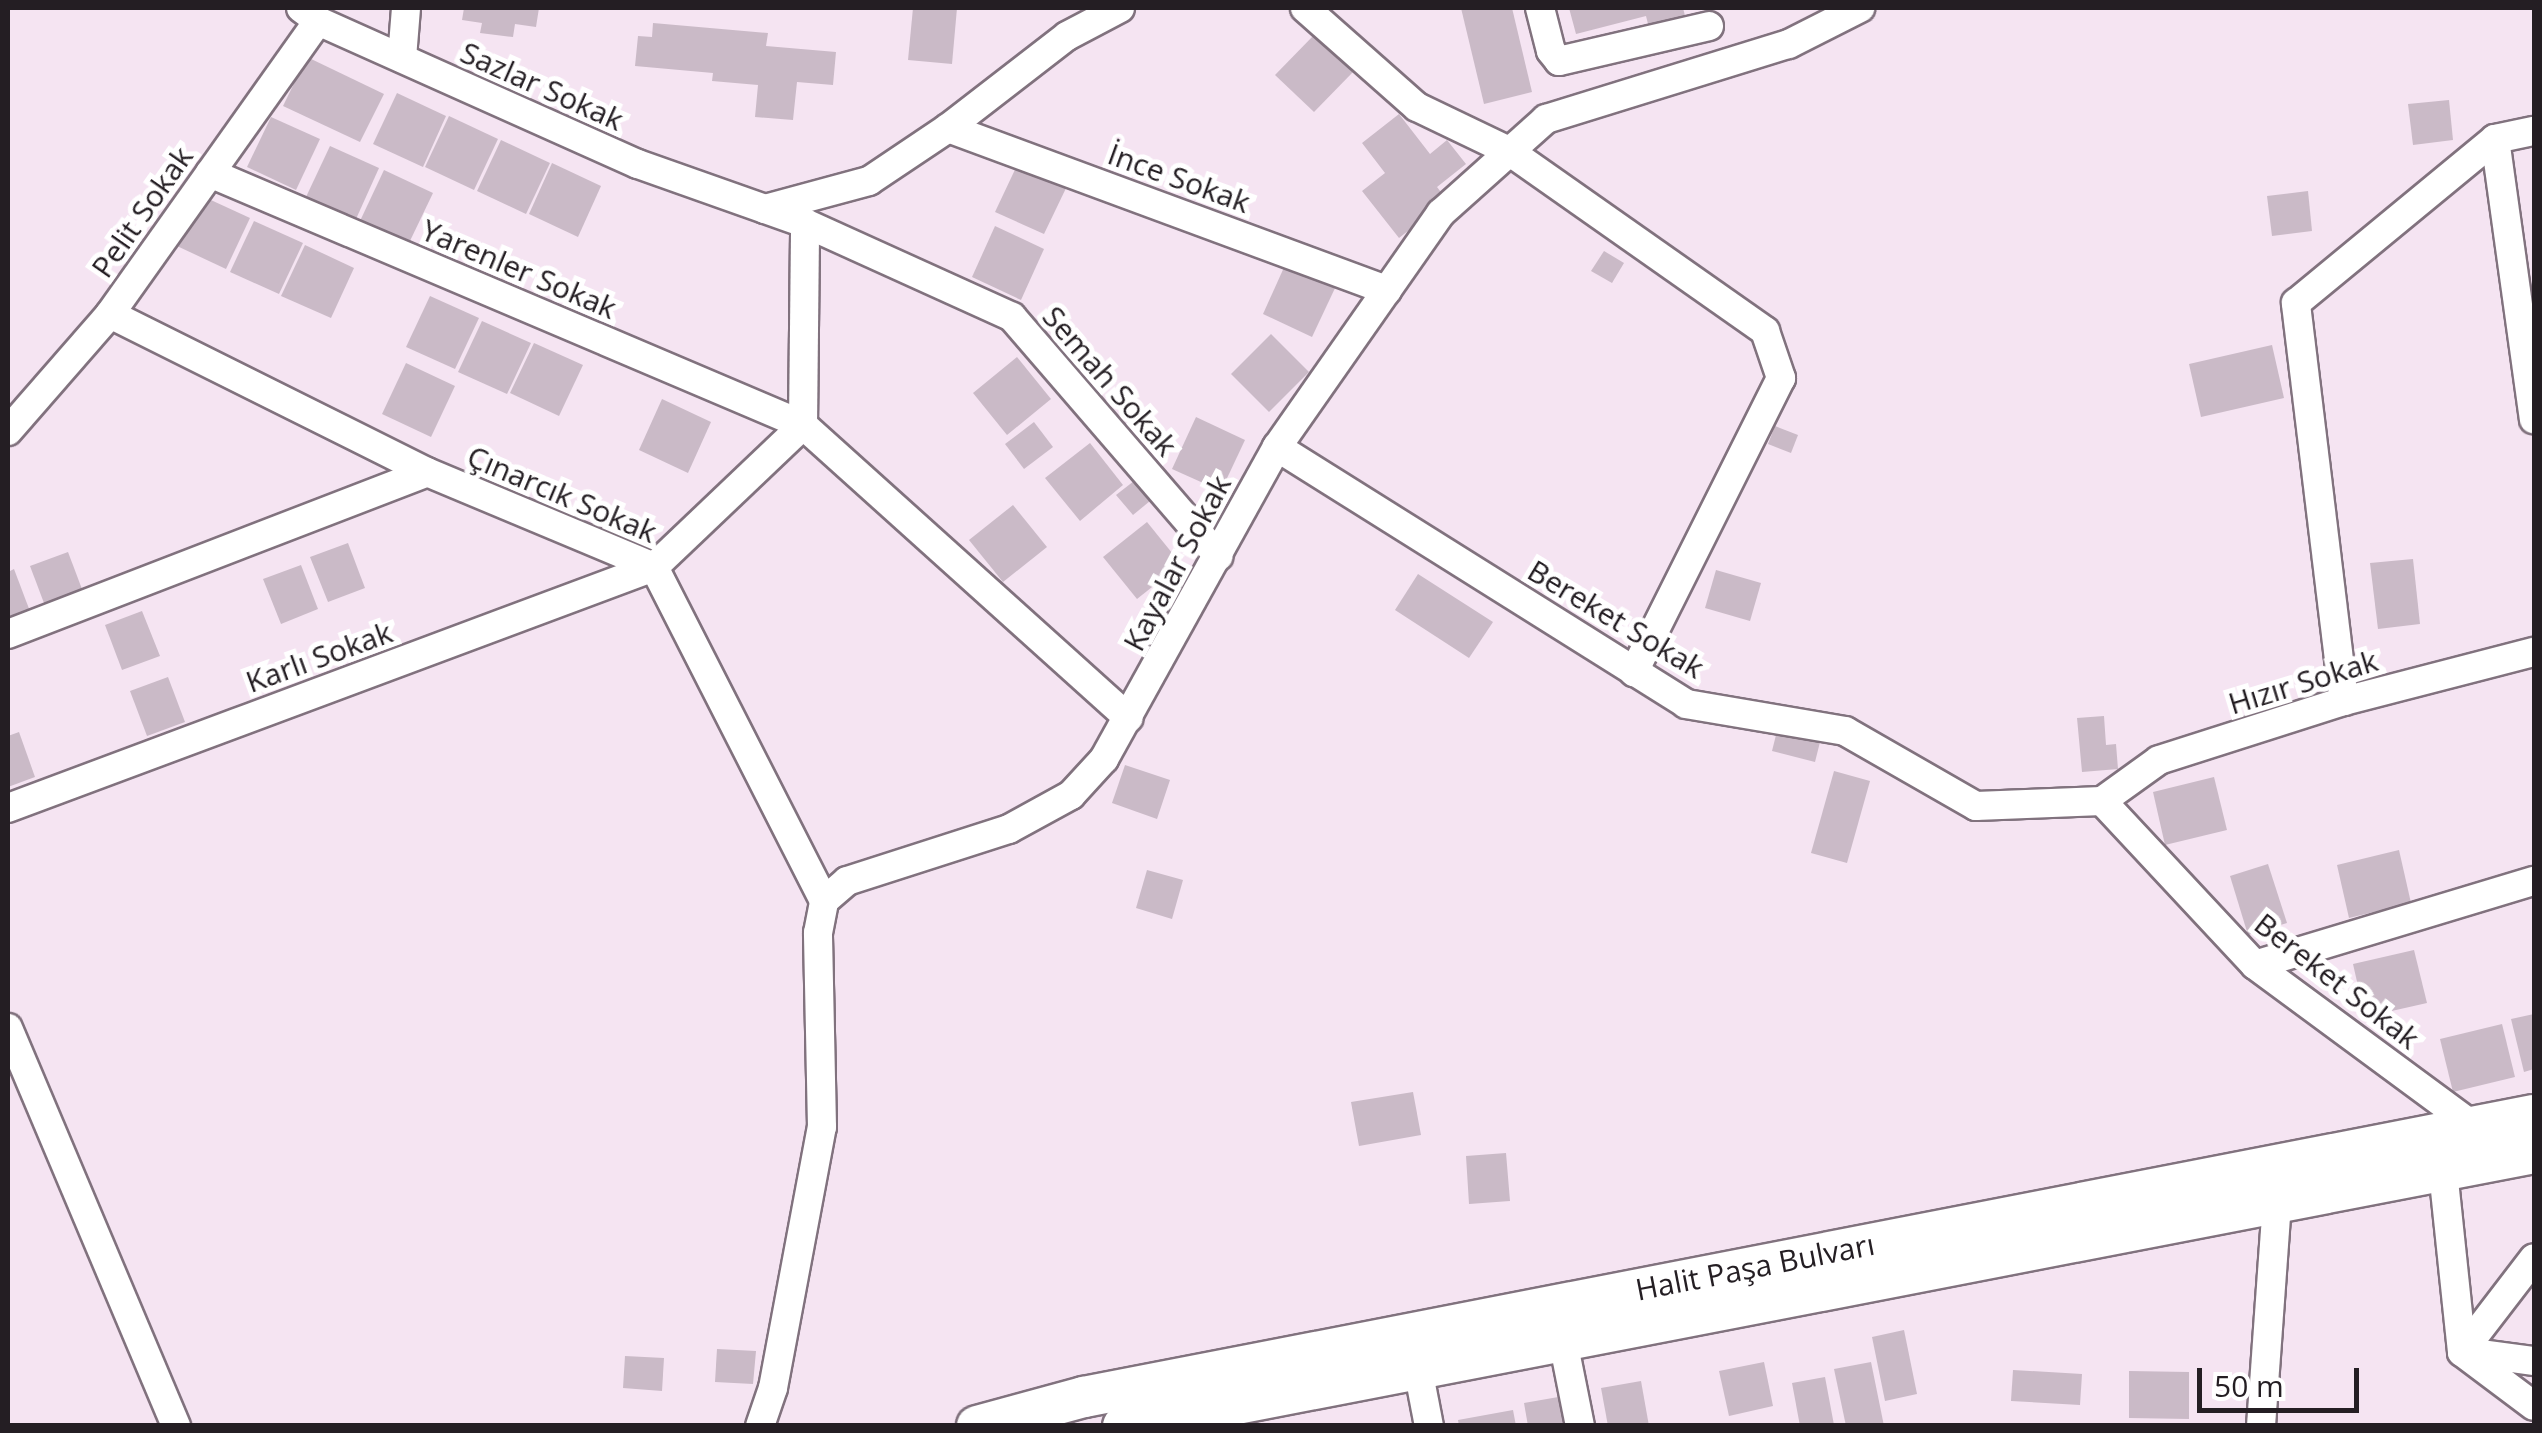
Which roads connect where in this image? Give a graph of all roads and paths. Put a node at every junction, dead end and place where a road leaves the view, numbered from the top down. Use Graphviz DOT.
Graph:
graph roads {
  1 [pos="406,8"];
  2 [pos="1120,8"];
  3 [pos="1304,8"];
  4 [pos="1540,8"];
  5 [pos="1860,8"];
  6 [pos="309,14"];
  7 [pos="1709,26"];
  8 [pos="402,58"];
  9 [pos="944,117"];
  10 [pos="2534,131"];
  11 [pos="2496,139"];
  12 [pos="1509,151"];
  13 [pos="210,173"];
  14 [pos="763,210"];
  15 [pos="805,223"];
  16 [pos="1387,290"];
  17 [pos="110,314"];
  18 [pos="2534,418"];
  19 [pos="803,425"];
  20 [pos="8,431"];
  21 [pos="1276,447"];
  22 [pos="427,472"];
  23 [pos="1218,556"];
  24 [pos="654,566"];
  25 [pos="8,634"];
  26 [pos="2534,652"];
  27 [pos="1634,672"];
  28 [pos="2344,702"];
  29 [pos="1128,718"];
  30 [pos="2102,801"];
  31 [pos="8,808"];
  32 [pos="2534,881"];
  33 [pos="824,901"];
  34 [pos="2255,965"];
  35 [pos="8,1028"];
  36 [pos="2476,1128"];
  37 [pos="2534,1146"];
  38 [pos="2443,1171"];
  39 [pos="2277,1203"];
  40 [pos="2534,1258"];
  41 [pos="1563,1341"];
  42 [pos="2462,1352"];
  43 [pos="2534,1361"];
  44 [pos="1418,1369"];
  45 [pos="2534,1406"];
  46 [pos="176,1426"];
  47 [pos="760,1426"];
  48 [pos="977,1426"];
  49 [pos="1122,1426"];
  50 [pos="1429,1426"];
  51 [pos="1580,1426"];
  52 [pos="2260,1426"];
  1 -- 8 [label="street"];
  2 -- 9 [label="street"];
  3 -- 12 [label="street"];
  4 -- 7 [label="street"];
  5 -- 12 [label="street, Kayalar Sokak"];
  6 -- 8 [label="street, Sazlar Sokak"];
  6 -- 13 [label="street, Pelit Sokak"];
  8 -- 14 [label="street, Sazlar Sokak"];
  9 -- 14 [label="street"];
  9 -- 16 [label="street, İnce Sokak"];
  10 -- 11 [label="street"];
  11 -- 18 [label="street"];
  11 -- 28 [label="street"];
  12 -- 16 [label="street, Kayalar Sokak"];
  12 -- 27 [label="street"];
  13 -- 17 [label="street, Pelit Sokak"];
  13 -- 19 [label="street, Yarenler Sokak"];
  14 -- 15 [label="street, Semah Sokak"];
  15 -- 19 [label="street"];
  15 -- 23 [label="street, Semah Sokak"];
  16 -- 21 [label="street, Kayalar Sokak"];
  17 -- 20 [label="street, Pelit Sokak"];
  17 -- 22 [label="street, Çınarcık Sokak"];
  19 -- 24 [label="street"];
  19 -- 29 [label="street, Yarenler Sokak"];
  21 -- 23 [label="street, Kayalar Sokak"];
  21 -- 27 [label="street, Bereket Sokak"];
  22 -- 24 [label="street, Çınarcık Sokak"];
  22 -- 25 [label="street"];
  23 -- 29 [label="street, Kayalar Sokak"];
  24 -- 31 [label="street, Karlı Sokak"];
  24 -- 33 [label="street, Çınarcık Sokak"];
  26 -- 28 [label="street, Hızır Sokak"];
  27 -- 30 [label="street, Bereket Sokak"];
  28 -- 30 [label="street, Hızır Sokak"];
  29 -- 33 [label="street, Kayalar Sokak"];
  30 -- 34 [label="street, Bereket Sokak"];
  32 -- 34 [label="street"];
  33 -- 47 [label="street"];
  34 -- 36 [label="street, Bereket Sokak"];
  35 -- 46 [label="street"];
  36 -- 37 [label="highway, Halit Paşa Bulvarı"];
  36 -- 48 [label="highway, Halit Paşa Bulvarı"];
  37 -- 38 [label="highway, Halit Paşa Bulvarı"];
  38 -- 39 [label="highway, Halit Paşa Bulvarı"];
  38 -- 42 [label="street"];
  39 -- 41 [label="highway, Halit Paşa Bulvarı"];
  39 -- 52 [label="street"];
  40 -- 42 [label="street"];
  41 -- 44 [label="highway, Halit Paşa Bulvarı"];
  41 -- 51 [label="street"];
  42 -- 43 [label="street"];
  42 -- 45 [label="street"];
  44 -- 49 [label="highway, Halit Paşa Bulvarı"];
  44 -- 50 [label="street"];
}
